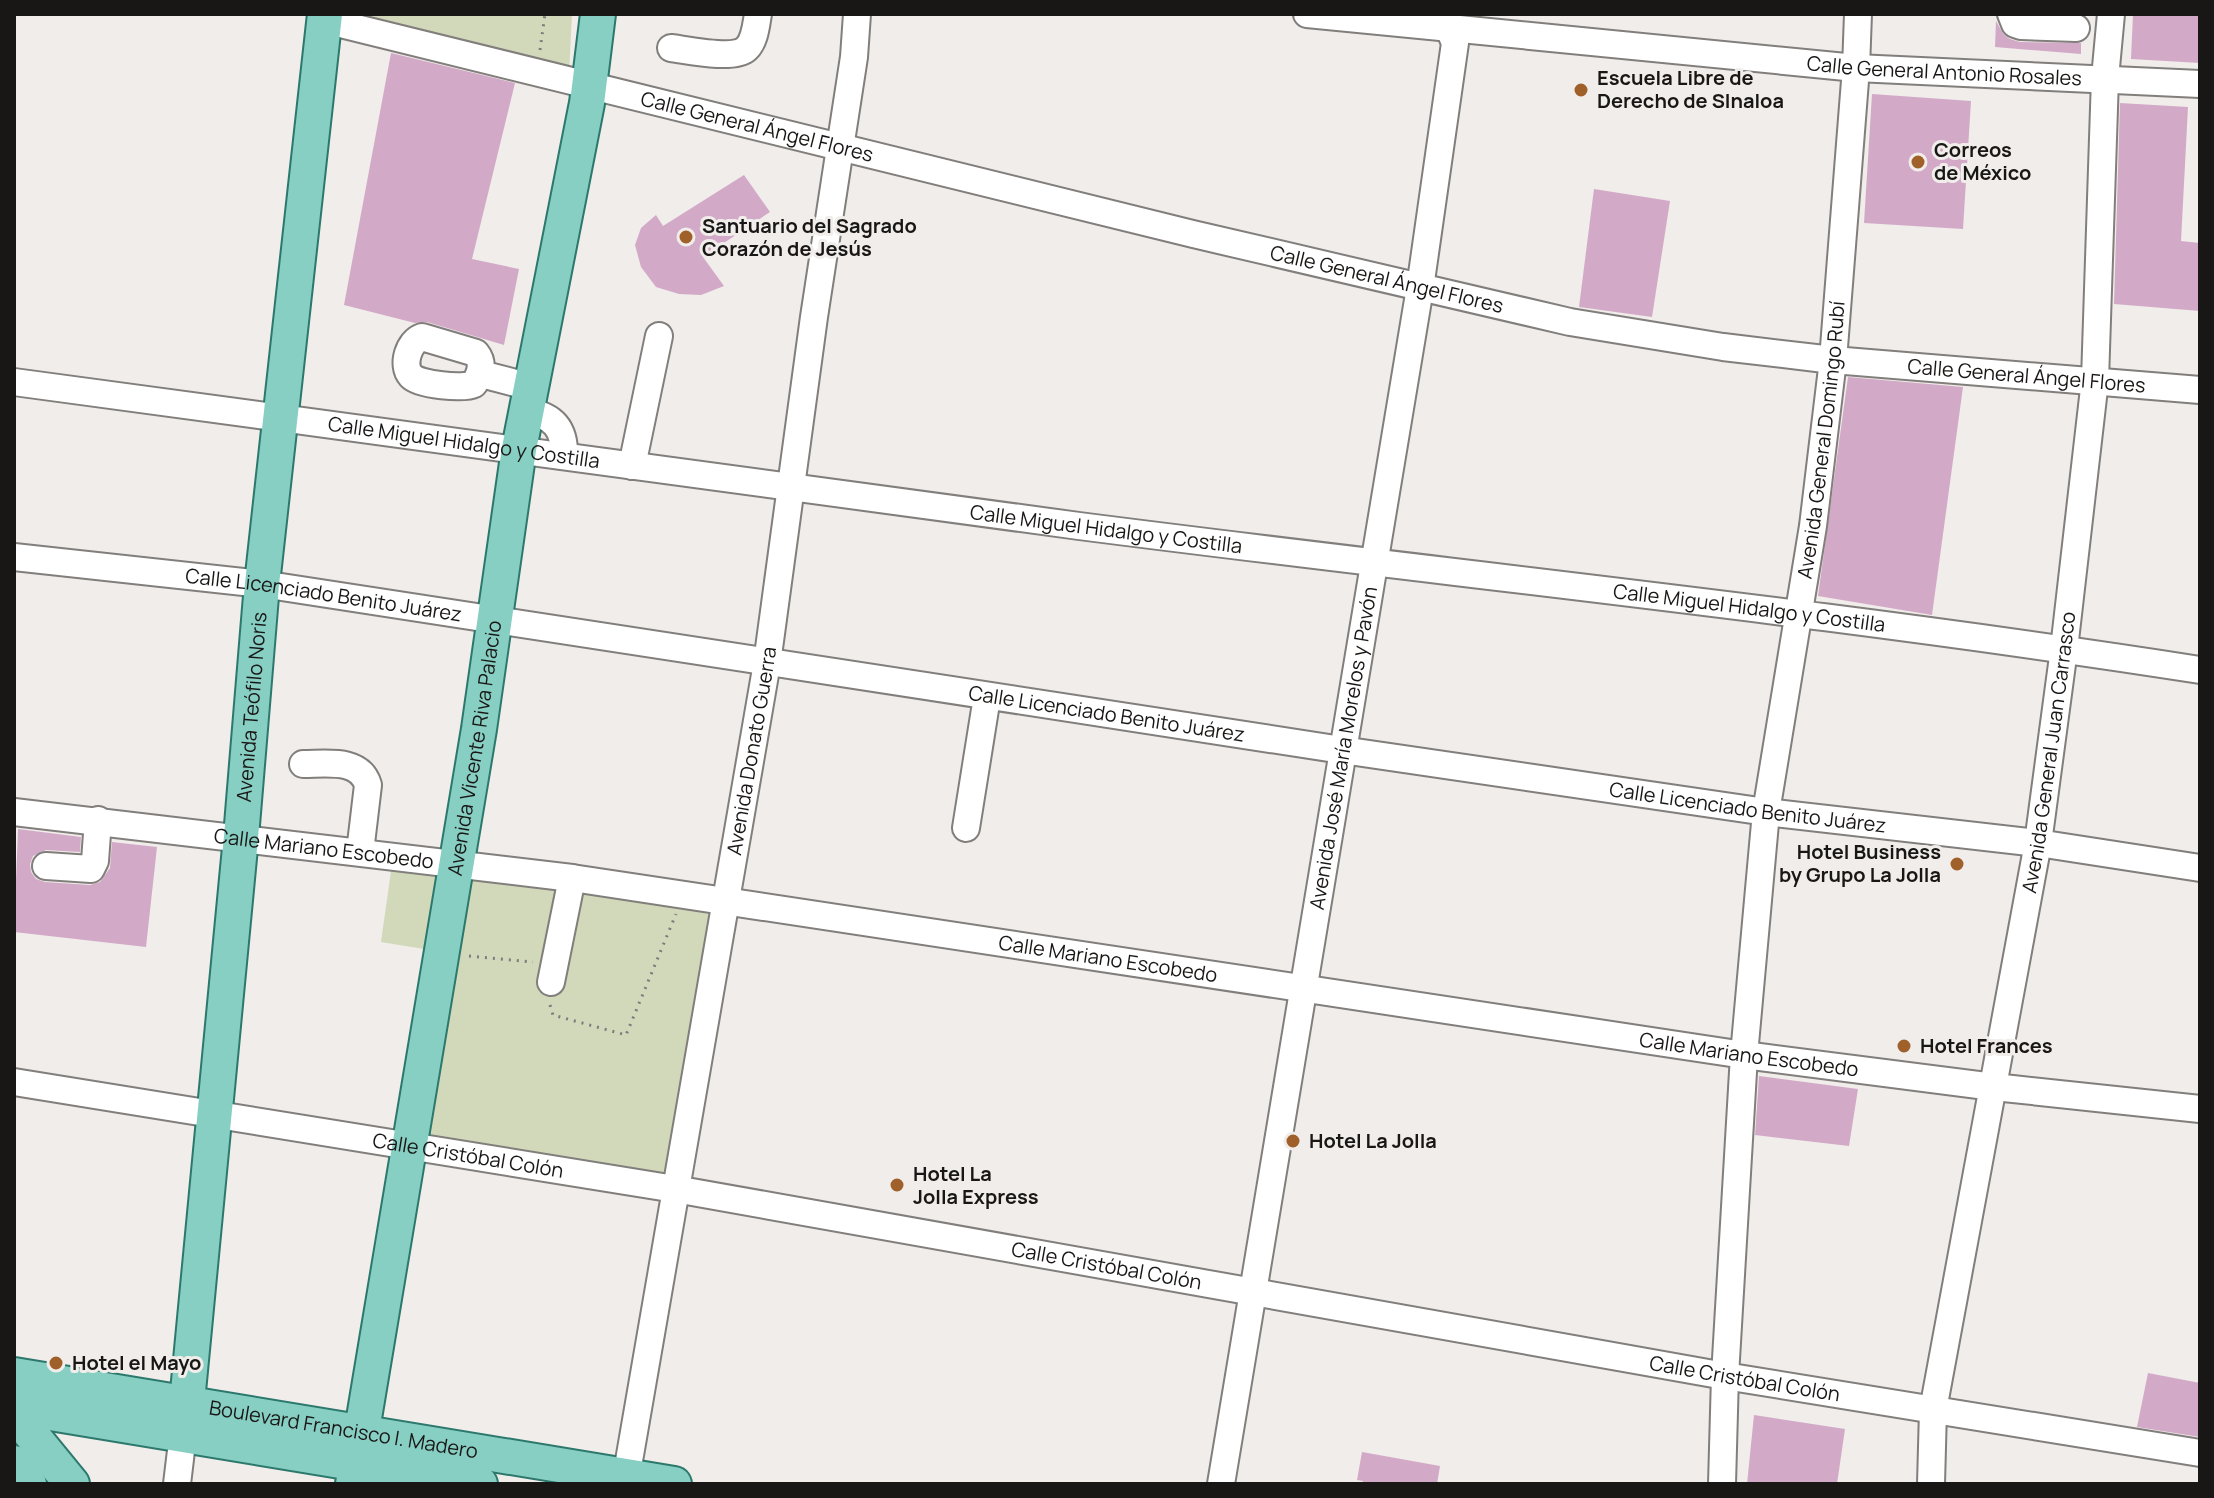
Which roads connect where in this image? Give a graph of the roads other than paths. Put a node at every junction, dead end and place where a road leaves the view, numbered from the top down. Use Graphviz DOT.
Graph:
graph roads {
  1 [pos="598,14"];
  2 [pos="758,14"];
  3 [pos="857,14"];
  4 [pos="1307,14"];
  5 [pos="1858,14"];
  6 [pos="2011,14"];
  7 [pos="2111,14"];
  8 [pos="324,17"];
  9 [pos="1448,20"];
  10 [pos="2045,21"];
  11 [pos="2076,28"];
  12 [pos="671,48"];
  13 [pos="1856,68"];
  14 [pos="2105,78"];
  15 [pos="2200,84"];
  16 [pos="588,87"];
  17 [pos="840,146"];
  18 [pos="1420,288"];
  19 [pos="659,336"];
  20 [pos="1833,360"];
  21 [pos="481,374"];
  22 [pos="2095,380"];
  23 [pos="14,382"];
  24 [pos="2200,390"];
  25 [pos="529,399"];
  26 [pos="281,415"];
  27 [pos="519,449"];
  28 [pos="564,456"];
  29 [pos="632,466"];
  30 [pos="792,490"];
  31 [pos="14,557"];
  32 [pos="1375,564"];
  33 [pos="262,584"];
  34 [pos="1800,615"];
  35 [pos="494,619"];
  36 [pos="2064,649"];
  37 [pos="767,663"];
  38 [pos="2200,670"];
  39 [pos="987,697"];
  40 [pos="1342,750"];
  41 [pos="303,764"];
  42 [pos="14,812"];
  43 [pos="1766,812"];
  44 [pos="98,820"];
  45 [pos="966,828"];
  46 [pos="241,837"];
  47 [pos="2038,843"];
  48 [pos="360,852"];
  49 [pos="456,864"];
  50 [pos="46,866"];
  51 [pos="2200,868"];
  52 [pos="572,878"];
  53 [pos="725,901"];
  54 [pos="547,982"];
  55 [pos="1304,988"];
  56 [pos="1744,1055"];
  57 [pos="14,1082"];
  58 [pos="1994,1087"];
  59 [pos="2200,1109"];
  60 [pos="215,1116"];
  61 [pos="410,1146"];
  62 [pos="675,1189"];
  63 [pos="1252,1292"];
  64 [pos="14,1375"];
  65 [pos="1725,1376"];
  66 [pos="14,1407"];
  67 [pos="1933,1410"];
  68 [pos="14,1413"];
  69 [pos="185,1418"];
  70 [pos="2200,1453"];
  71 [pos="357,1460"];
  72 [pos="14,1463"];
  73 [pos="625,1480"];
  74 [pos="29,1484"];
  75 [pos="72,1484"];
  76 [pos="177,1484"];
  77 [pos="480,1484"];
  78 [pos="674,1484"];
  79 [pos="1221,1484"];
  80 [pos="1722,1484"];
  81 [pos="1931,1484"];
  1 -- 16 [label="main road, Avenida Vicente Riva Palacio"];
  2 -- 12 [label="street"];
  3 -- 17 [label="street, Avenida Donato Guerra"];
  4 -- 9 [label="street, Calle General Antonio Rosales"];
  5 -- 13 [label="street, Avenida General Domingo Rubí"];
  6 -- 10 [label="street"];
  7 -- 14 [label="street, Avenida General Juan Carrasco"];
  8 -- 16 [label="street, Calle General Ángel Flores"];
  8 -- 26 [label="main road, Avenida Teófilo Noris"];
  9 -- 13 [label="street, Calle General Antonio Rosales"];
  9 -- 18 [label="street, Avenida José María Morelos y Pavón"];
  10 -- 11 [label="street"];
  13 -- 14 [label="street, Calle General Antonio Rosales"];
  13 -- 20 [label="street, Avenida General Domingo Rubí"];
  14 -- 15 [label="street, Calle General Antonio Rosales"];
  14 -- 22 [label="street, Avenida General Juan Carrasco"];
  16 -- 17 [label="street, Calle General Ángel Flores"];
  16 -- 25 [label="main road, Avenida Vicente Riva Palacio"];
  17 -- 18 [label="street, Calle General Ángel Flores"];
  17 -- 30 [label="street, Avenida Donato Guerra"];
  18 -- 20 [label="street, Calle General Ángel Flores"];
  18 -- 32 [label="street, Avenida José María Morelos y Pavón"];
  19 -- 29 [label="street"];
  20 -- 22 [label="street, Calle General Ángel Flores"];
  20 -- 34 [label="street, Avenida General Domingo Rubí"];
  21 -- 25 [label="street"];
  22 -- 24 [label="street, Calle General Ángel Flores"];
  22 -- 36 [label="street, Avenida General Juan Carrasco"];
  23 -- 26 [label="street, Calle Miguel Hidalgo y Costilla"];
  25 -- 27 [label="main road, Avenida Vicente Riva Palacio"];
  25 -- 28 [label="street"];
  26 -- 27 [label="street, Calle Miguel Hidalgo y Costilla"];
  26 -- 33 [label="main road, Avenida Teófilo Noris"];
  27 -- 28 [label="street, Calle Miguel Hidalgo y Costilla"];
  27 -- 35 [label="main road, Avenida Vicente Riva Palacio"];
  28 -- 29 [label="street, Calle Miguel Hidalgo y Costilla"];
  29 -- 30 [label="street, Calle Miguel Hidalgo y Costilla"];
  30 -- 32 [label="street, Calle Miguel Hidalgo y Costilla"];
  30 -- 37 [label="street, Avenida Donato Guerra"];
  31 -- 33 [label="street, Calle Licenciado Benito Juárez"];
  32 -- 34 [label="street, Calle Miguel Hidalgo y Costilla"];
  32 -- 40 [label="street, Avenida José María Morelos y Pavón"];
  33 -- 35 [label="street, Calle Licenciado Benito Juárez"];
  33 -- 46 [label="main road, Avenida Teófilo Noris"];
  34 -- 36 [label="street, Calle Miguel Hidalgo y Costilla"];
  34 -- 43 [label="street, Avenida General Domingo Rubí"];
  35 -- 37 [label="street, Calle Licenciado Benito Juárez"];
  35 -- 49 [label="main road, Avenida Vicente Riva Palacio"];
  36 -- 38 [label="street, Calle Miguel Hidalgo y Costilla"];
  36 -- 47 [label="street, Avenida General Juan Carrasco"];
  37 -- 39 [label="street, Calle Licenciado Benito Juárez"];
  37 -- 53 [label="street, Avenida Donato Guerra"];
  39 -- 40 [label="street, Calle Licenciado Benito Juárez"];
  39 -- 45 [label="street"];
  40 -- 43 [label="street, Calle Licenciado Benito Juárez"];
  40 -- 55 [label="street, Avenida José María Morelos y Pavón"];
  41 -- 48 [label="street"];
  42 -- 44 [label="street, Calle Mariano Escobedo"];
  43 -- 47 [label="street, Calle Licenciado Benito Juárez"];
  43 -- 56 [label="street, Avenida General Domingo Rubí"];
  44 -- 46 [label="street, Calle Mariano Escobedo"];
  44 -- 50 [label="street"];
  46 -- 48 [label="street, Calle Mariano Escobedo"];
  46 -- 60 [label="main road, Avenida Teófilo Noris"];
  47 -- 51 [label="street, Calle Licenciado Benito Juárez"];
  47 -- 58 [label="street, Avenida General Juan Carrasco"];
  48 -- 49 [label="street, Calle Mariano Escobedo"];
  49 -- 52 [label="street, Calle Mariano Escobedo"];
  49 -- 61 [label="main road, Avenida Vicente Riva Palacio"];
  52 -- 53 [label="street, Calle Mariano Escobedo"];
  52 -- 54 [label="street"];
  53 -- 55 [label="street, Calle Mariano Escobedo"];
  53 -- 62 [label="street, Avenida Donato Guerra"];
  55 -- 56 [label="street, Calle Mariano Escobedo"];
  55 -- 63 [label="street, Avenida José María Morelos y Pavón"];
  56 -- 58 [label="street, Calle Mariano Escobedo"];
  56 -- 65 [label="street, Avenida General Domingo Rubí"];
  57 -- 60 [label="street, Calle Cristóbal Colón"];
  58 -- 59 [label="street, Calle Mariano Escobedo"];
  58 -- 67 [label="street, Avenida General Juan Carrasco"];
  60 -- 61 [label="street, Calle Cristóbal Colón"];
  60 -- 69 [label="main road, Avenida Teófilo Noris"];
  61 -- 62 [label="street, Calle Cristóbal Colón"];
  61 -- 71 [label="main road, Avenida Vicente Riva Palacio"];
  62 -- 63 [label="street, Calle Cristóbal Colón"];
  62 -- 73 [label="street, Avenida Donato Guerra"];
  63 -- 65 [label="street, Calle Cristóbal Colón"];
  63 -- 79 [label="street, Avenida José María Morelos y Pavón"];
  64 -- 69 [label="main road, Boulevard Francisco I. Madero"];
  65 -- 67 [label="street, Calle Cristóbal Colón"];
  65 -- 80 [label="street, Avenida General Domingo Rubí"];
  66 -- 69 [label="main road, Boulevard Francisco I. Madero"];
  67 -- 70 [label="street, Calle Cristóbal Colón"];
  67 -- 81 [label="street, Avenida General Juan Carrasco"];
  68 -- 75 [label="main road"];
  69 -- 71 [label="main road, Boulevard Francisco I. Madero"];
  69 -- 76 [label="street"];
  71 -- 73 [label="main road, Boulevard Francisco I. Madero"];
  71 -- 77 [label="main road, Boulevard Francisco I. Madero"];
  72 -- 74 [label="main road"];
  73 -- 78 [label="main road, Boulevard Francisco I. Madero"];
}
